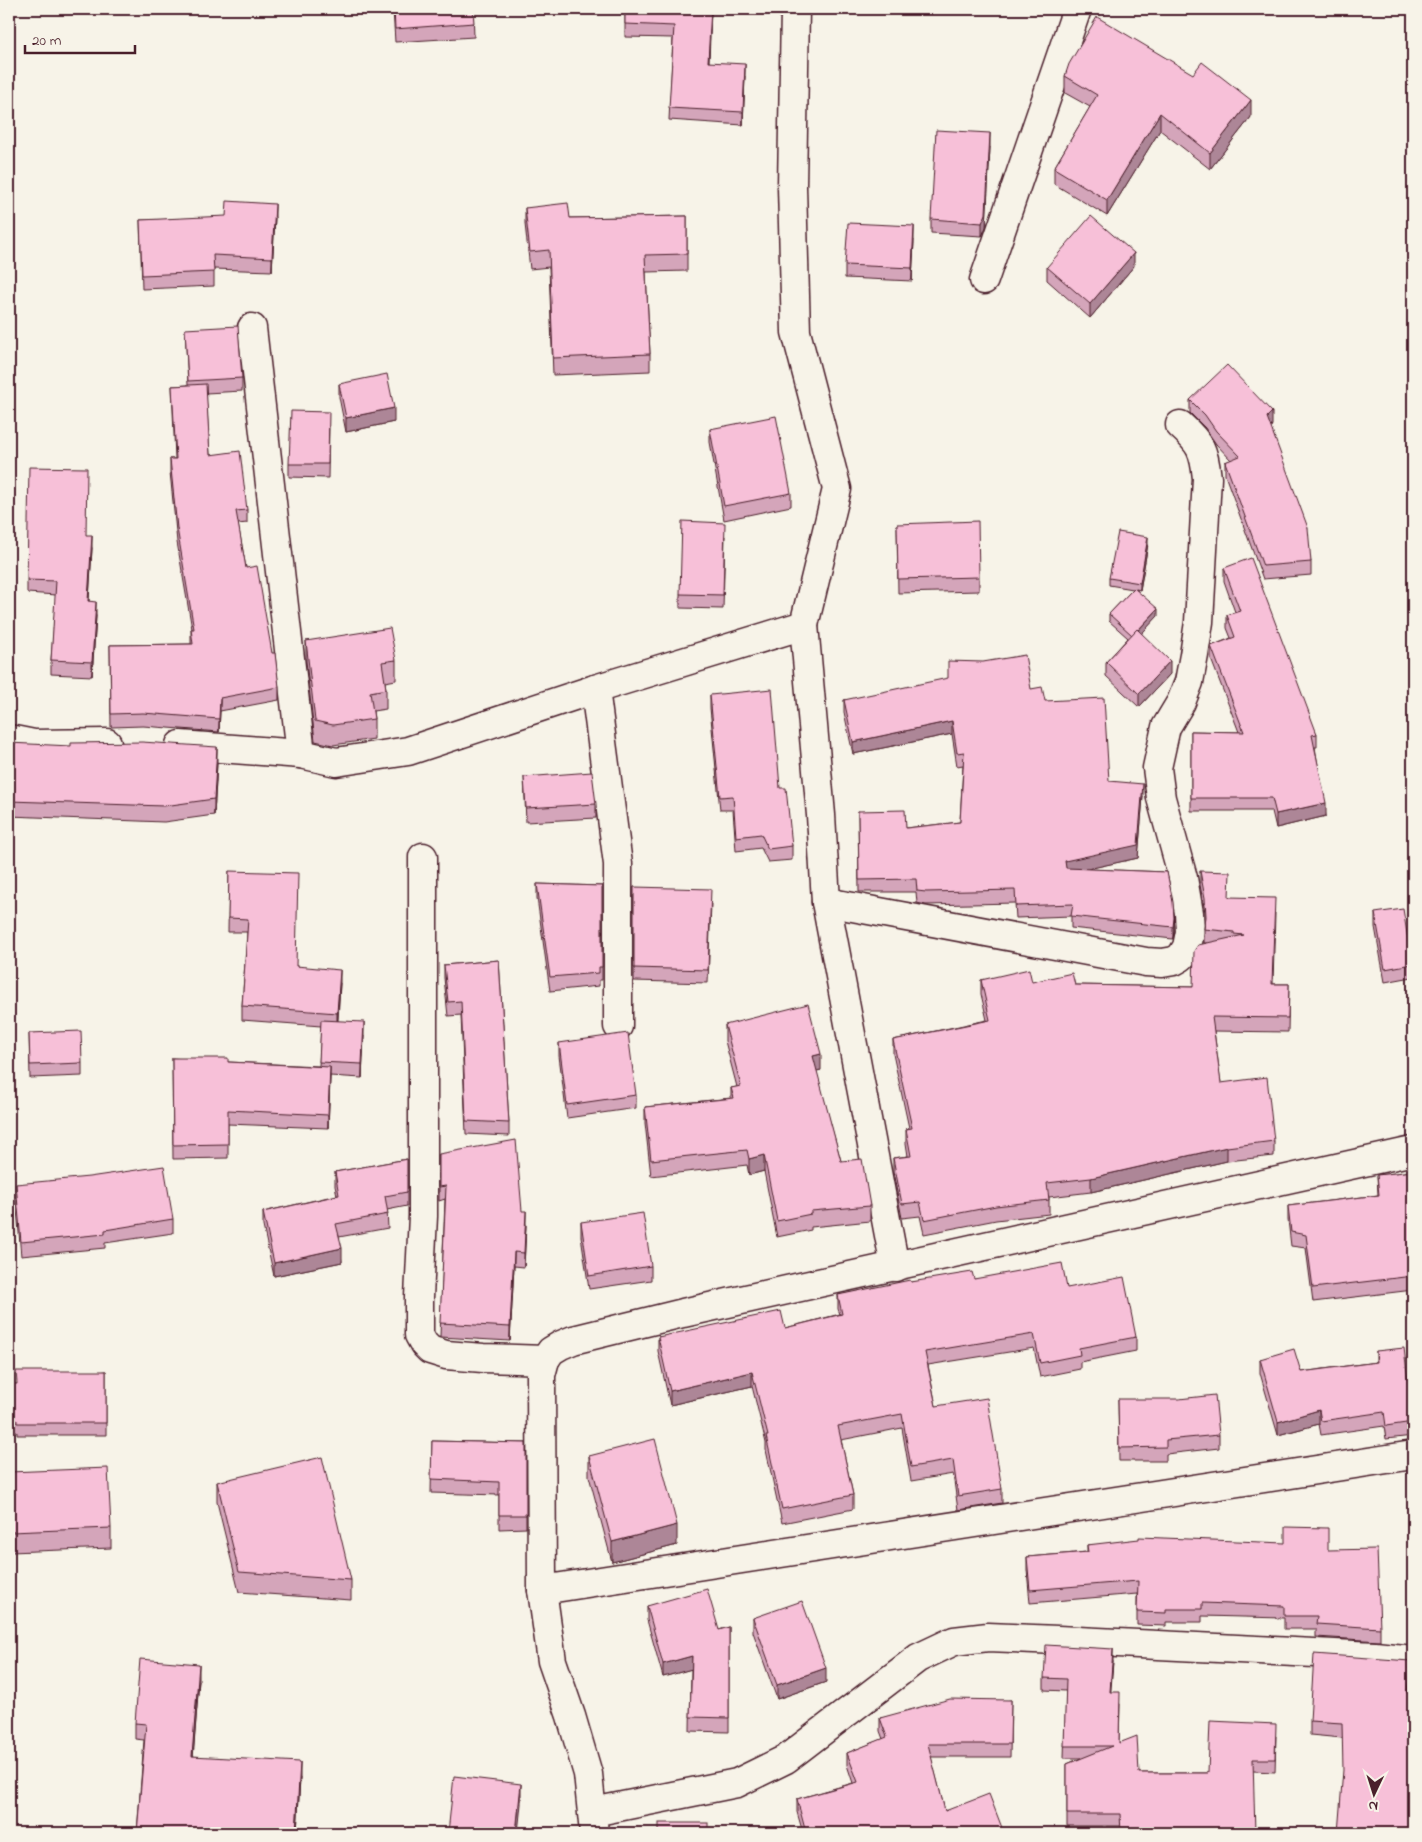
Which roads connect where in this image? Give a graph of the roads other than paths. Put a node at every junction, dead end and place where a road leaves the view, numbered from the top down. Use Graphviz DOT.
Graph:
graph roads {
  1 [pos="795,9"];
  2 [pos="1077,9"];
  3 [pos="984,280"];
  4 [pos="252,328"];
  5 [pos="1180,425"];
  6 [pos="804,625"];
  7 [pos="594,689"];
  8 [pos="9,740"];
  9 [pos="301,754"];
  10 [pos="422,857"];
  11 [pos="826,902"];
  12 [pos="618,1026"];
  13 [pos="1413,1151"];
  14 [pos="895,1267"];
  15 [pos="545,1360"];
  16 [pos="1413,1455"];
  17 [pos="542,1590"];
  18 [pos="1413,1660"];
  19 [pos="594,1822"];
  1 -- 6 [label="street"];
  2 -- 3 [label="street"];
  4 -- 9 [label="street"];
  5 -- 11 [label="street"];
  6 -- 7 [label="street"];
  6 -- 11 [label="street"];
  7 -- 9 [label="street"];
  7 -- 12 [label="street"];
  8 -- 9 [label="street"];
  10 -- 15 [label="street"];
  11 -- 14 [label="street"];
  13 -- 14 [label="street"];
  14 -- 15 [label="street"];
  15 -- 17 [label="street"];
  16 -- 17 [label="street"];
  17 -- 19 [label="street"];
  18 -- 19 [label="street"];
}
